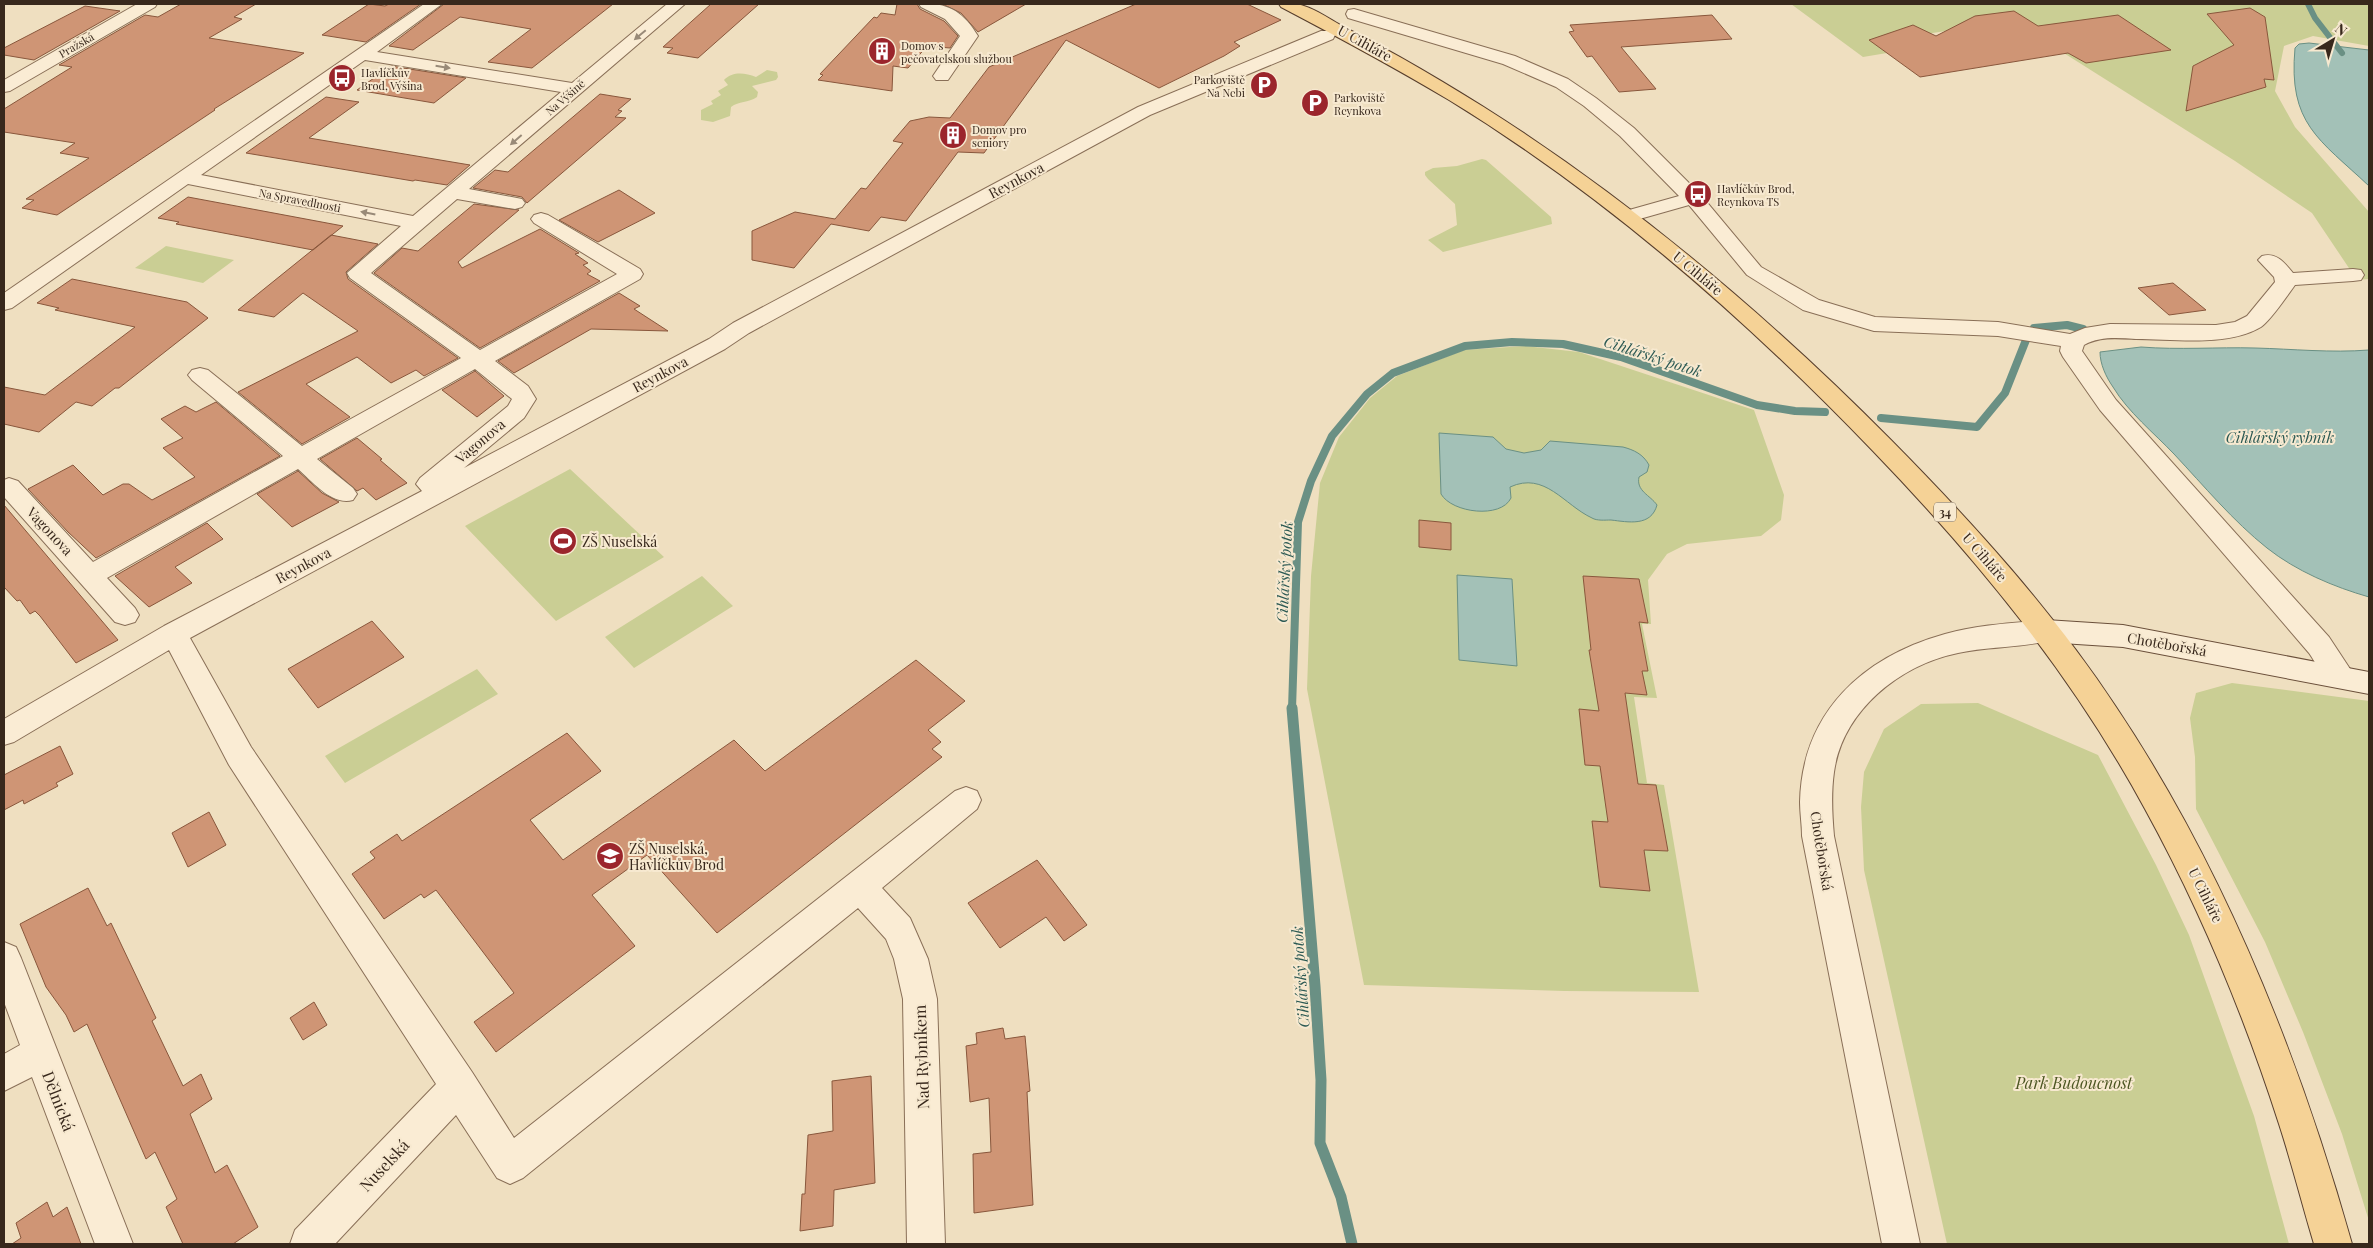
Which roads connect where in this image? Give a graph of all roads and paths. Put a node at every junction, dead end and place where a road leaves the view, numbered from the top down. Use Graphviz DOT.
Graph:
graph roads {
  1 [pos="149,4"];
  2 [pos="434,4"];
  3 [pos="677,4"];
  4 [pos="927,4"];
  5 [pos="1288,4"];
  6 [pos="1359,9"];
  7 [pos="1329,30"];
  8 [pos="360,54"];
  9 [pos="942,76"];
  10 [pos="4,87"];
  11 [pos="574,89"];
  12 [pos="183,177"];
  13 [pos="455,193"];
  14 [pos="1693,198"];
  15 [pos="515,204"];
  16 [pos="1629,216"];
  17 [pos="541,219"];
  18 [pos="416,223"];
  19 [pos="2269,260"];
  20 [pos="358,274"];
  21 [pos="2353,274"];
  22 [pos="2287,278"];
  23 [pos="4,303"];
  24 [pos="2073,341"];
  25 [pos="478,359"];
  26 [pos="200,376"];
  27 [pos="300,457"];
  28 [pos="10,487"];
  29 [pos="344,494"];
  30 [pos="384,521"];
  31 [pos="90,575"];
  32 [pos="125,615"];
  33 [pos="2046,631"];
  34 [pos="174,634"];
  35 [pos="2342,678"];
  36 [pos="2369,683"];
  37 [pos="4,733"];
  38 [pos="966,800"];
  39 [pos="860,887"];
  40 [pos="4,958"];
  41 [pos="40,1052"];
  42 [pos="4,1074"];
  43 [pos="459,1085"];
  44 [pos="114,1244"];
  45 [pos="309,1244"];
  46 [pos="926,1244"];
  47 [pos="1900,1244"];
  48 [pos="2333,1244"];
  1 -- 10 [label="street, Pražská"];
  2 -- 8 [label="street"];
  3 -- 11 [label="street, Na Výšině, one-way"];
  4 -- 9 [label="street"];
  5 -- 7 [label="main road, U Cihláře / 34"];
  6 -- 7 [label="street, Reynkova"];
  6 -- 14 [label="street"];
  7 -- 16 [label="main road, U Cihláře / 34"];
  7 -- 30 [label="street, Reynkova"];
  8 -- 11 [label="street, one-way"];
  8 -- 12 [label="street"];
  11 -- 13 [label="street, Na Výšině, one-way"];
  18 -- 12 [label="street, Na Spravedlnosti, one-way"];
  12 -- 23 [label="street"];
  13 -- 15 [label="street"];
  13 -- 18 [label="street, Na Výšině"];
  14 -- 16 [label="street"];
  14 -- 24 [label="street"];
  16 -- 33 [label="main road, U Cihláře / 34"];
  17 -- 25 [label="street"];
  18 -- 20 [label="street, Na Výšině"];
  19 -- 22 [label="street"];
  20 -- 25 [label="street, Vagonova"];
  21 -- 22 [label="street"];
  22 -- 24 [label="street"];
  24 -- 35 [label="street"];
  25 -- 27 [label="street"];
  25 -- 30 [label="street, Vagonova"];
  26 -- 27 [label="street"];
  27 -- 29 [label="street"];
  27 -- 31 [label="street"];
  28 -- 31 [label="street, Vagonova"];
  30 -- 34 [label="street, Reynkova"];
  31 -- 32 [label="street, Vagonova"];
  33 -- 35 [label="street, Chotěbořská"];
  33 -- 47 [label="street, Chotěbořská"];
  33 -- 48 [label="main road, U Cihláře / 34"];
  34 -- 37 [label="street, Reynkova"];
  34 -- 43 [label="street"];
  35 -- 36 [label="street, Chotěbořská"];
  38 -- 39 [label="street"];
  39 -- 43 [label="street"];
  39 -- 46 [label="street, Nad Rybníkem"];
  40 -- 41 [label="street, Dělnická"];
  41 -- 42 [label="street"];
  41 -- 44 [label="street, Dělnická"];
  43 -- 45 [label="street, Nuselská"];
}
